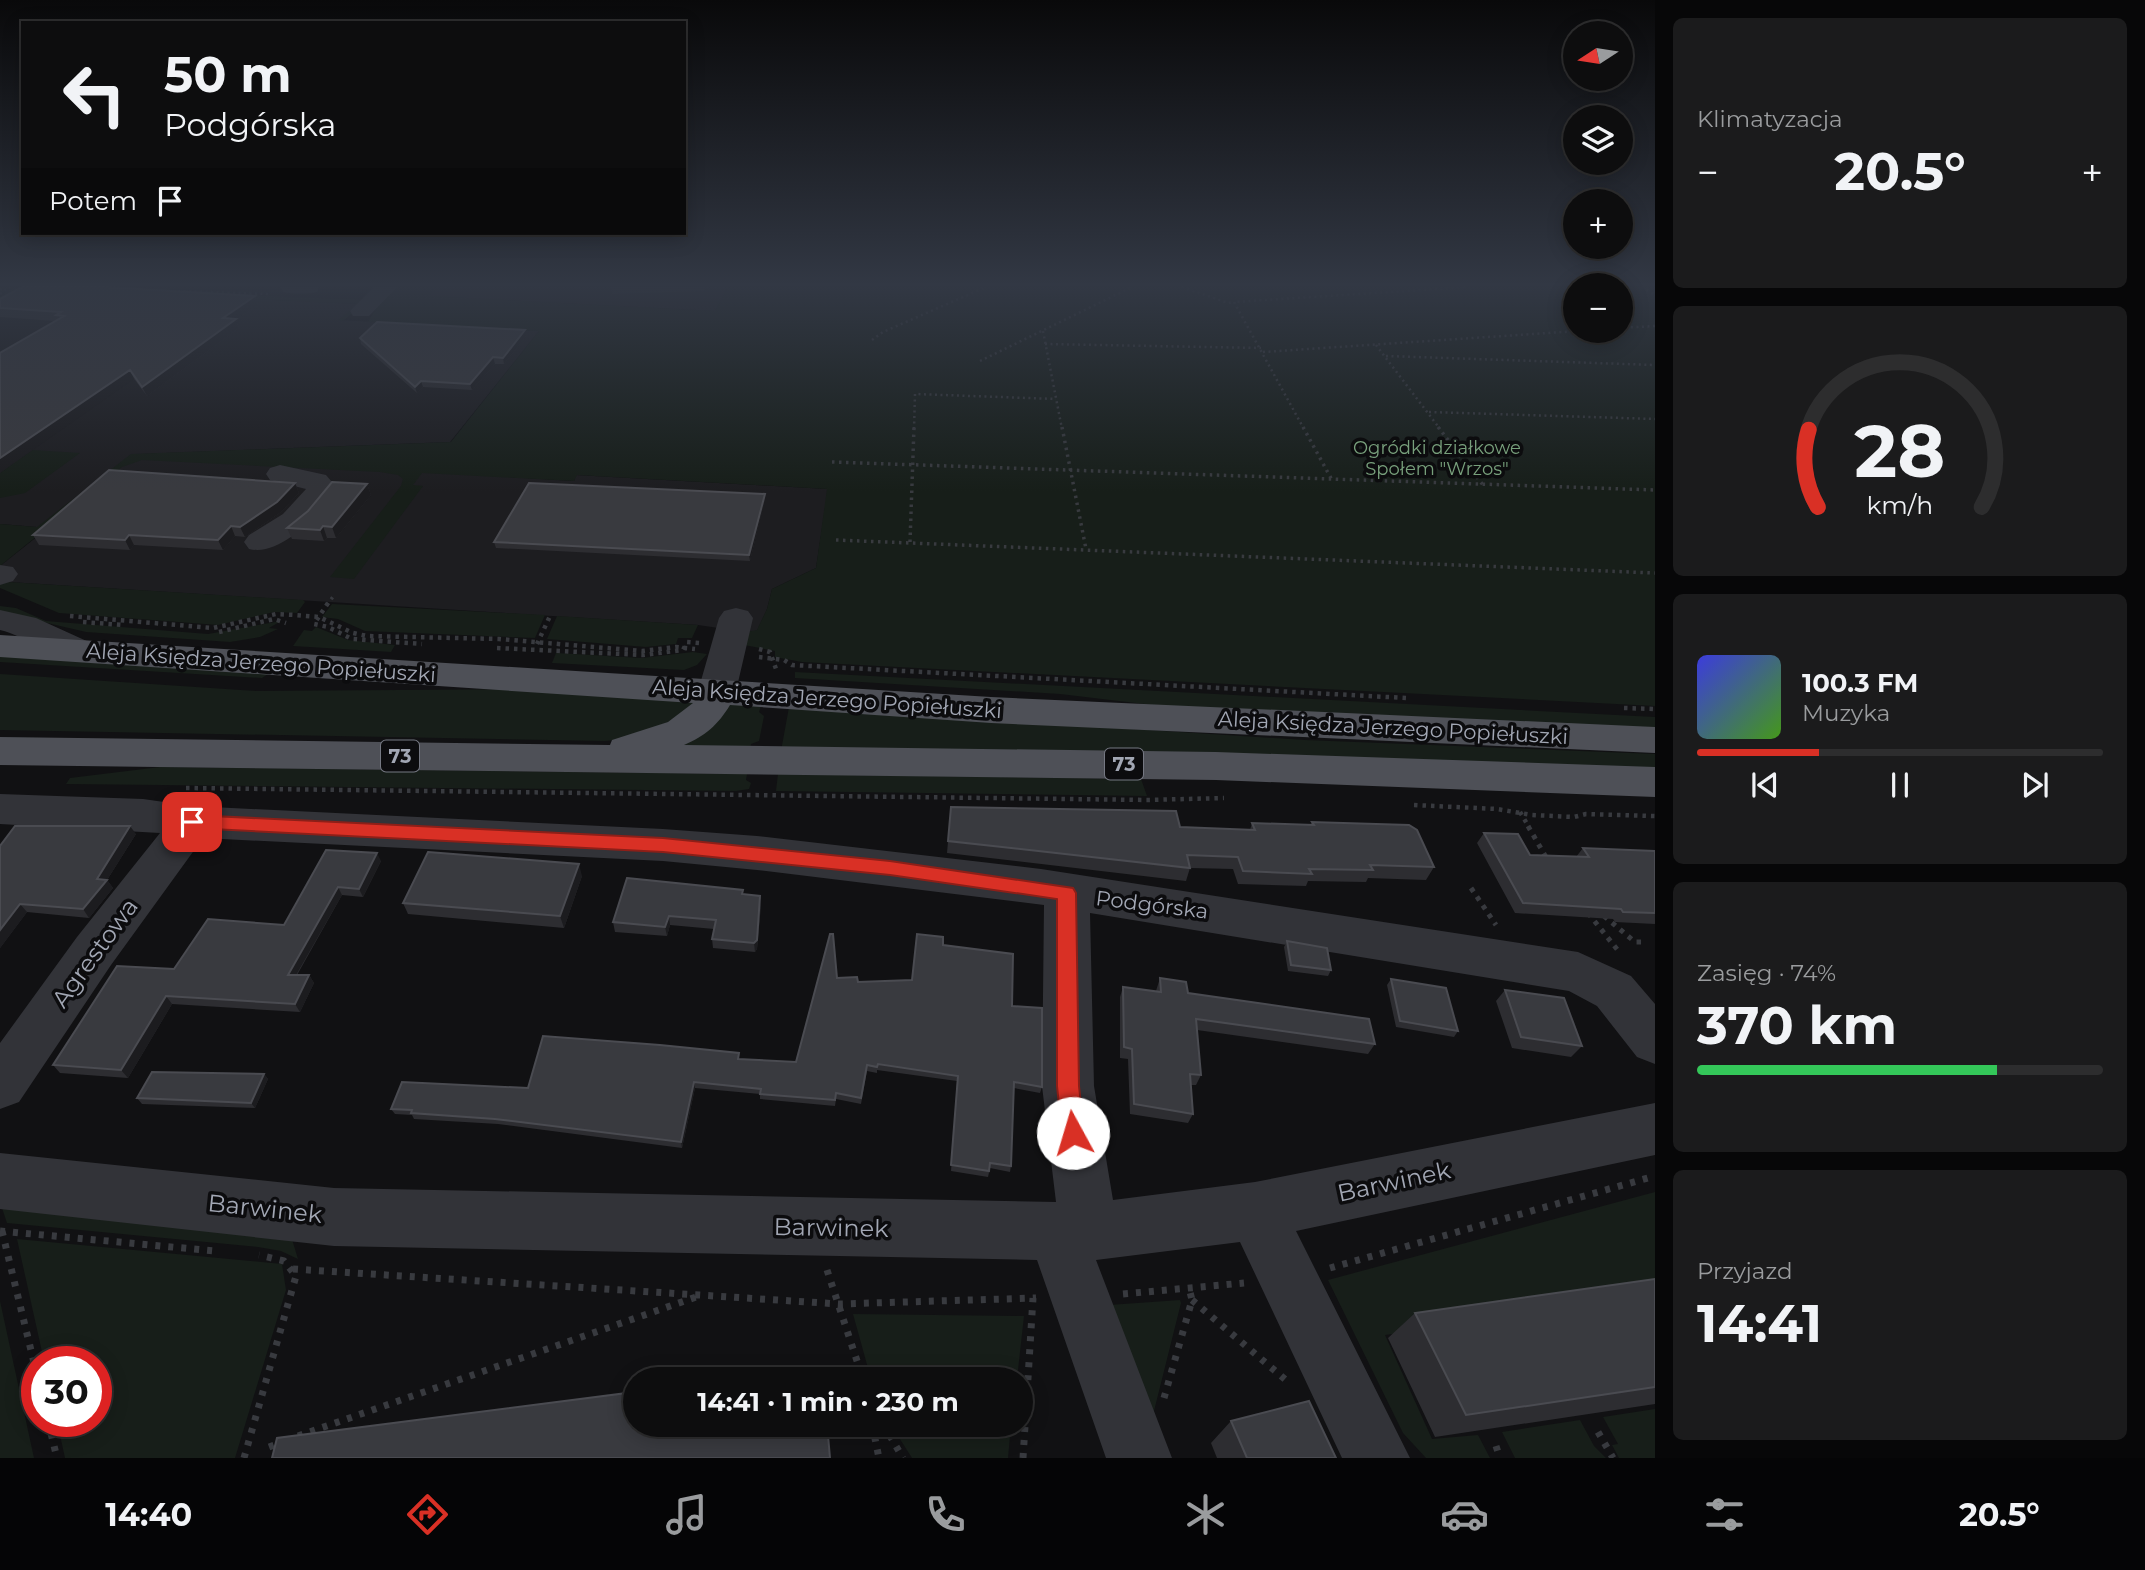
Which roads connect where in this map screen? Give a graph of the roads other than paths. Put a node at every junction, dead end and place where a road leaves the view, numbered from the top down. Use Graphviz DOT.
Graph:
graph roads {
  1 [pos="280,474"];
  2 [pos="260,542"];
  3 [pos="736,618"];
  4 [pos="0,620"];
  5 [pos="67,629"];
  6 [pos="0,646"];
  7 [pos="0,668"];
  8 [pos="381,670"];
  9 [pos="717,691"];
  10 [pos="1655,740"];
  11 [pos="0,751"];
  12 [pos="593,758"];
  13 [pos="1655,782"];
  14 [pos="184,805"];
  15 [pos="0,809"];
  16 [pos="1067,893"];
  17 [pos="1655,1041"];
  18 [pos="0,1085"];
  19 [pos="1653,1166"];
  20 [pos="1255,1211"];
  21 [pos="1,1214"];
  22 [pos="1073,1232"];
  23 [pos="1150,1433"];
  24 [pos="1377,1458"];
  1 -- 2 [label="street"];
  3 -- 9 [label="street"];
  4 -- 5 [label="street"];
  5 -- 6 [label="main road, Aleja Księdza Jerzego Popiełuszki"];
  5 -- 8 [label="main road, Aleja Księdza Jerzego Popiełuszki"];
  7 -- 8 [label="main road"];
  8 -- 9 [label="main road, Aleja Księdza Jerzego Popiełuszki"];
  9 -- 10 [label="main road, Aleja Księdza Jerzego Popiełuszki"];
  9 -- 12 [label="main road"];
  11 -- 12 [label="main road, Aleja Księdza Jerzego Popiełuszki / 73"];
  12 -- 13 [label="main road, Aleja Księdza Jerzego Popiełuszki / 73"];
  14 -- 15 [label="street, Podgórska"];
  14 -- 16 [label="street, Podgórska"];
  14 -- 18 [label="street, Agrestowa"];
  16 -- 17 [label="street, Podgórska"];
  16 -- 22 [label="street"];
  19 -- 20 [label="street, Barwinek"];
  20 -- 22 [label="street, Barwinek"];
  20 -- 24 [label="street"];
  21 -- 22 [label="street, Barwinek"];
  22 -- 23 [label="street"];
}
